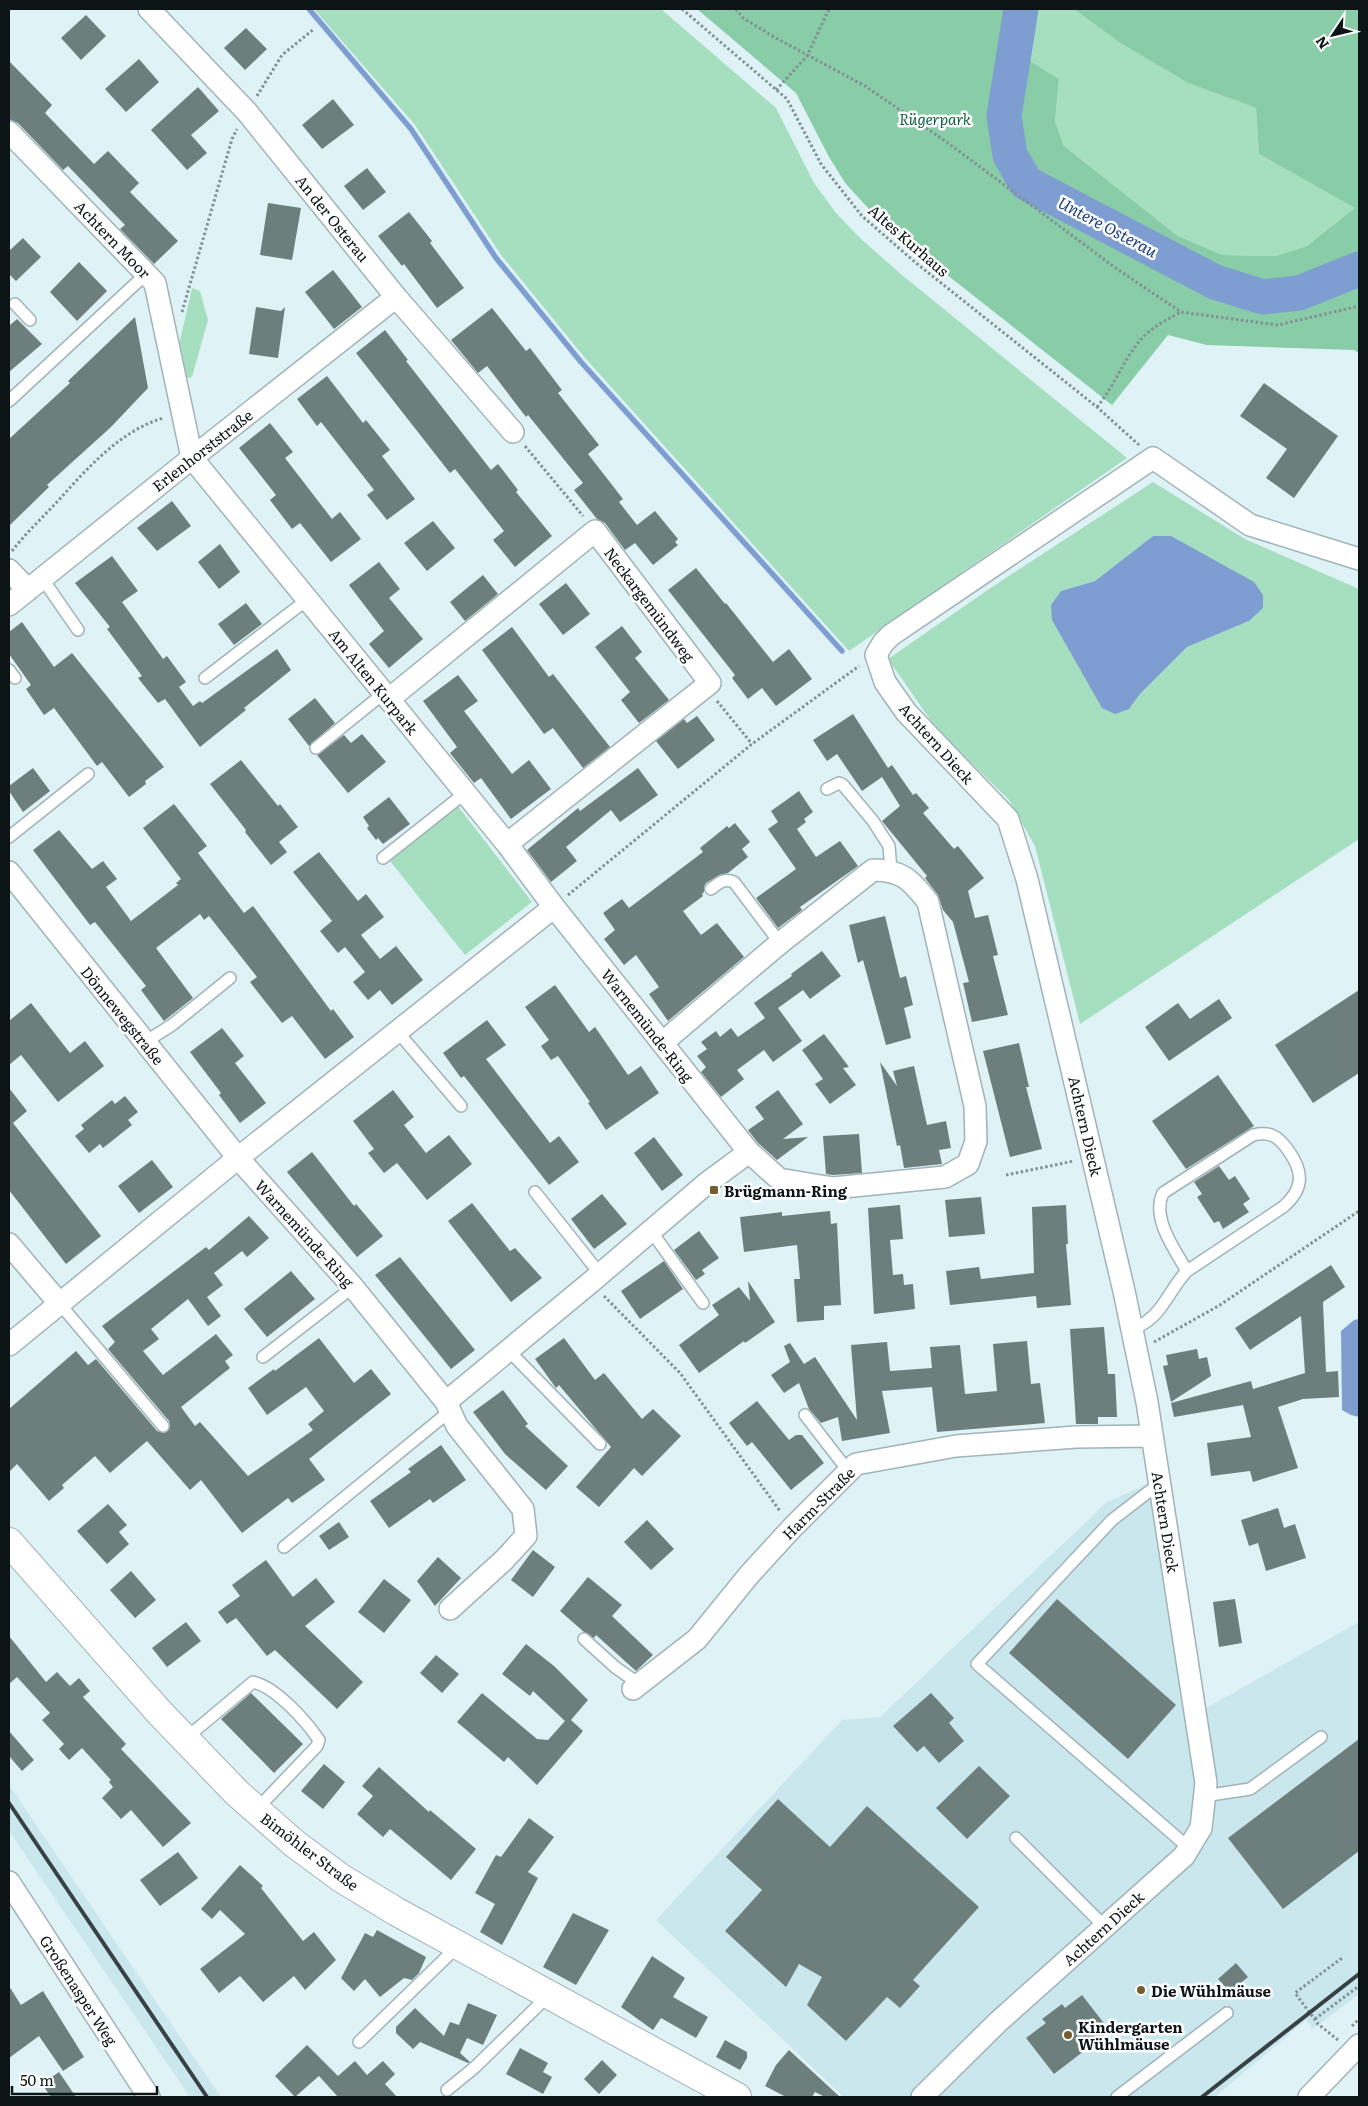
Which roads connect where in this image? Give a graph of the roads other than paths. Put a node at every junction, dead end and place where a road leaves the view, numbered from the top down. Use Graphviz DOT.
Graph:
graph roads {
  1 [pos="149,9"];
  2 [pos="9,132"];
  3 [pos="146,274"];
  4 [pos="396,296"];
  5 [pos="11,304"];
  6 [pos="30,320"];
  7 [pos="9,401"];
  8 [pos="513,432"];
  9 [pos="192,458"];
  10 [pos="1359,559"];
  11 [pos="9,570"];
  12 [pos="35,584"];
  13 [pos="308,599"];
  14 [pos="9,605"];
  15 [pos="78,630"];
  16 [pos="204,678"];
  17 [pos="386,696"];
  18 [pos="316,748"];
  19 [pos="88,774"];
  20 [pos="827,789"];
  21 [pos="465,792"];
  22 [pos="9,837"];
  23 [pos="507,844"];
  24 [pos="382,858"];
  25 [pos="891,870"];
  26 [pos="9,872"];
  27 [pos="711,889"];
  28 [pos="554,907"];
  29 [pos="780,943"];
  30 [pos="230,978"];
  31 [pos="397,1032"];
  32 [pos="145,1042"];
  33 [pos="662,1042"];
  34 [pos="461,1106"];
  35 [pos="749,1152"];
  36 [pos="238,1158"];
  37 [pos="535,1192"];
  38 [pos="652,1230"];
  39 [pos="9,1244"];
  40 [pos="1187,1271"];
  41 [pos="596,1278"];
  42 [pos="352,1287"];
  43 [pos="59,1303"];
  44 [pos="703,1303"];
  45 [pos="1132,1330"];
  46 [pos="9,1345"];
  47 [pos="508,1350"];
  48 [pos="263,1357"];
  49 [pos="448,1406"];
  50 [pos="805,1415"];
  51 [pos="163,1426"];
  52 [pos="1152,1436"];
  53 [pos="600,1444"];
  54 [pos="849,1472"];
  55 [pos="1160,1483"];
  56 [pos="9,1542"];
  57 [pos="284,1547"];
  58 [pos="450,1609"];
  59 [pos="584,1639"];
  60 [pos="636,1686"];
  61 [pos="1320,1737"];
  62 [pos="185,1739"];
  63 [pos="1204,1796"];
  64 [pos="256,1810"];
  65 [pos="1016,1838"];
  66 [pos="1189,1848"];
  67 [pos="9,1882"];
  68 [pos="1105,1927"];
  69 [pos="458,1946"];
  70 [pos="548,1996"];
  71 [pos="1227,2013"];
  72 [pos="359,2042"];
  73 [pos="1359,2045"];
  74 [pos="447,2090"];
  75 [pos="149,2097"];
  76 [pos="737,2097"];
  77 [pos="922,2097"];
  78 [pos="1117,2097"];
  79 [pos="1309,2097"];
  1 -- 4 [label="street, An der Osterau"];
  2 -- 3 [label="street, Achtern Moor"];
  3 -- 7 [label="lane"];
  3 -- 9 [label="street, Achtern Moor"];
  4 -- 8 [label="street, An der Osterau"];
  4 -- 9 [label="street, Erlenhorststraße"];
  5 -- 6 [label="lane"];
  9 -- 12 [label="street, Erlenhorststraße"];
  9 -- 13 [label="street, Am Alten Kurpark"];
  10 -- 45 [label="street, Achtern Dieck"];
  11 -- 12 [label="street"];
  12 -- 14 [label="street, Erlenhorststraße"];
  12 -- 15 [label="lane"];
  13 -- 16 [label="lane"];
  13 -- 17 [label="street, Am Alten Kurpark"];
  17 -- 18 [label="lane"];
  17 -- 21 [label="street, Am Alten Kurpark"];
  17 -- 23 [label="street, Neckargemündweg"];
  19 -- 22 [label="lane"];
  20 -- 25 [label="lane"];
  21 -- 23 [label="street, Am Alten Kurpark"];
  21 -- 24 [label="lane"];
  23 -- 28 [label="street, Am Alten Kurpark"];
  25 -- 29 [label="street"];
  25 -- 35 [label="street"];
  26 -- 32 [label="street, Dönnewegstraße"];
  27 -- 29 [label="lane"];
  28 -- 31 [label="street"];
  28 -- 33 [label="street, Warnemünde-Ring"];
  29 -- 33 [label="street"];
  30 -- 32 [label="lane"];
  31 -- 34 [label="lane"];
  31 -- 36 [label="street"];
  32 -- 36 [label="street, Dönnewegstraße"];
  33 -- 35 [label="street, Warnemünde-Ring"];
  35 -- 38 [label="street"];
  36 -- 42 [label="street, Warnemünde-Ring"];
  36 -- 43 [label="street"];
  37 -- 41 [label="lane"];
  38 -- 41 [label="street"];
  38 -- 44 [label="lane"];
  39 -- 43 [label="street"];
  40 -- 40 [label="lane"];
  40 -- 45 [label="lane"];
  41 -- 47 [label="street"];
  42 -- 48 [label="lane"];
  42 -- 49 [label="street, Warnemünde-Ring"];
  43 -- 46 [label="street"];
  43 -- 51 [label="lane"];
  45 -- 52 [label="street, Achtern Dieck"];
  47 -- 49 [label="street"];
  47 -- 53 [label="lane"];
  49 -- 57 [label="lane"];
  49 -- 58 [label="street, Warnemünde-Ring"];
  50 -- 54 [label="lane"];
  52 -- 54 [label="street, Harm-Straße"];
  52 -- 55 [label="street, Achtern Dieck"];
  54 -- 60 [label="street, Harm-Straße"];
  55 -- 63 [label="street, Achtern Dieck"];
  55 -- 66 [label="lane"];
  56 -- 62 [label="street, Bimöhler Straße"];
  59 -- 60 [label="lane"];
  61 -- 63 [label="lane"];
  62 -- 64 [label="street, Bimöhler Straße"];
  62 -- 64 [label="lane"];
  63 -- 66 [label="street, Achtern Dieck"];
  64 -- 69 [label="street, Bimöhler Straße"];
  65 -- 68 [label="lane"];
  66 -- 68 [label="street, Achtern Dieck"];
  67 -- 75 [label="street, Großenasper Weg"];
  68 -- 77 [label="street, Achtern Dieck"];
  69 -- 70 [label="street, Bimöhler Straße"];
  69 -- 72 [label="lane"];
  70 -- 74 [label="lane"];
  70 -- 76 [label="street, Bimöhler Straße"];
  71 -- 78 [label="lane"];
  73 -- 79 [label="street"];
}
